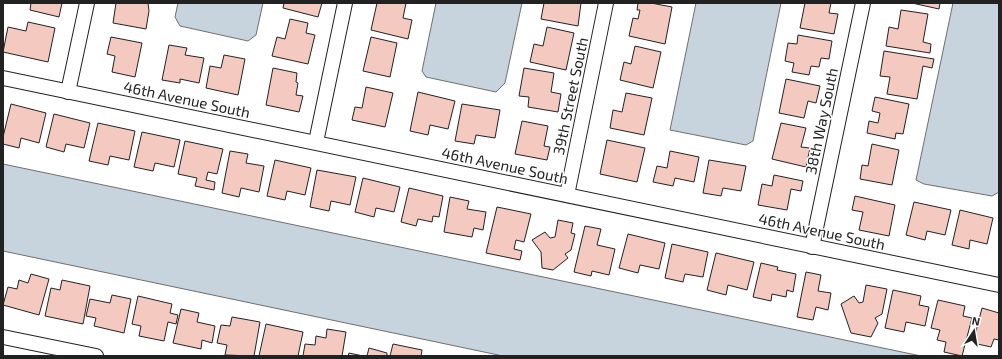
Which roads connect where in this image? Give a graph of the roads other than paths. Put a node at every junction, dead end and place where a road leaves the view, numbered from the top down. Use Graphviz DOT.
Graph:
graph roads {
  1 [pos="87,3"];
  2 [pos="345,3"];
  3 [pos="606,3"];
  4 [pos="863,3"];
  5 [pos="3,78"];
  6 [pos="68,92"];
  7 [pos="316,142"];
  8 [pos="566,195"];
  9 [pos="812,247"];
  10 [pos="999,285"];
  11 [pos="3,337"];
  12 [pos="96,356"];
  1 -- 6 [label="street"];
  2 -- 7 [label="street"];
  3 -- 8 [label="street, 39th Street South"];
  4 -- 9 [label="street, 38th Way South"];
  5 -- 6 [label="street, 46th Avenue South"];
  6 -- 7 [label="street, 46th Avenue South"];
  7 -- 8 [label="street, 46th Avenue South"];
  8 -- 9 [label="street, 46th Avenue South"];
  9 -- 10 [label="street, 46th Avenue South"];
  11 -- 12 [label="street"];
}
